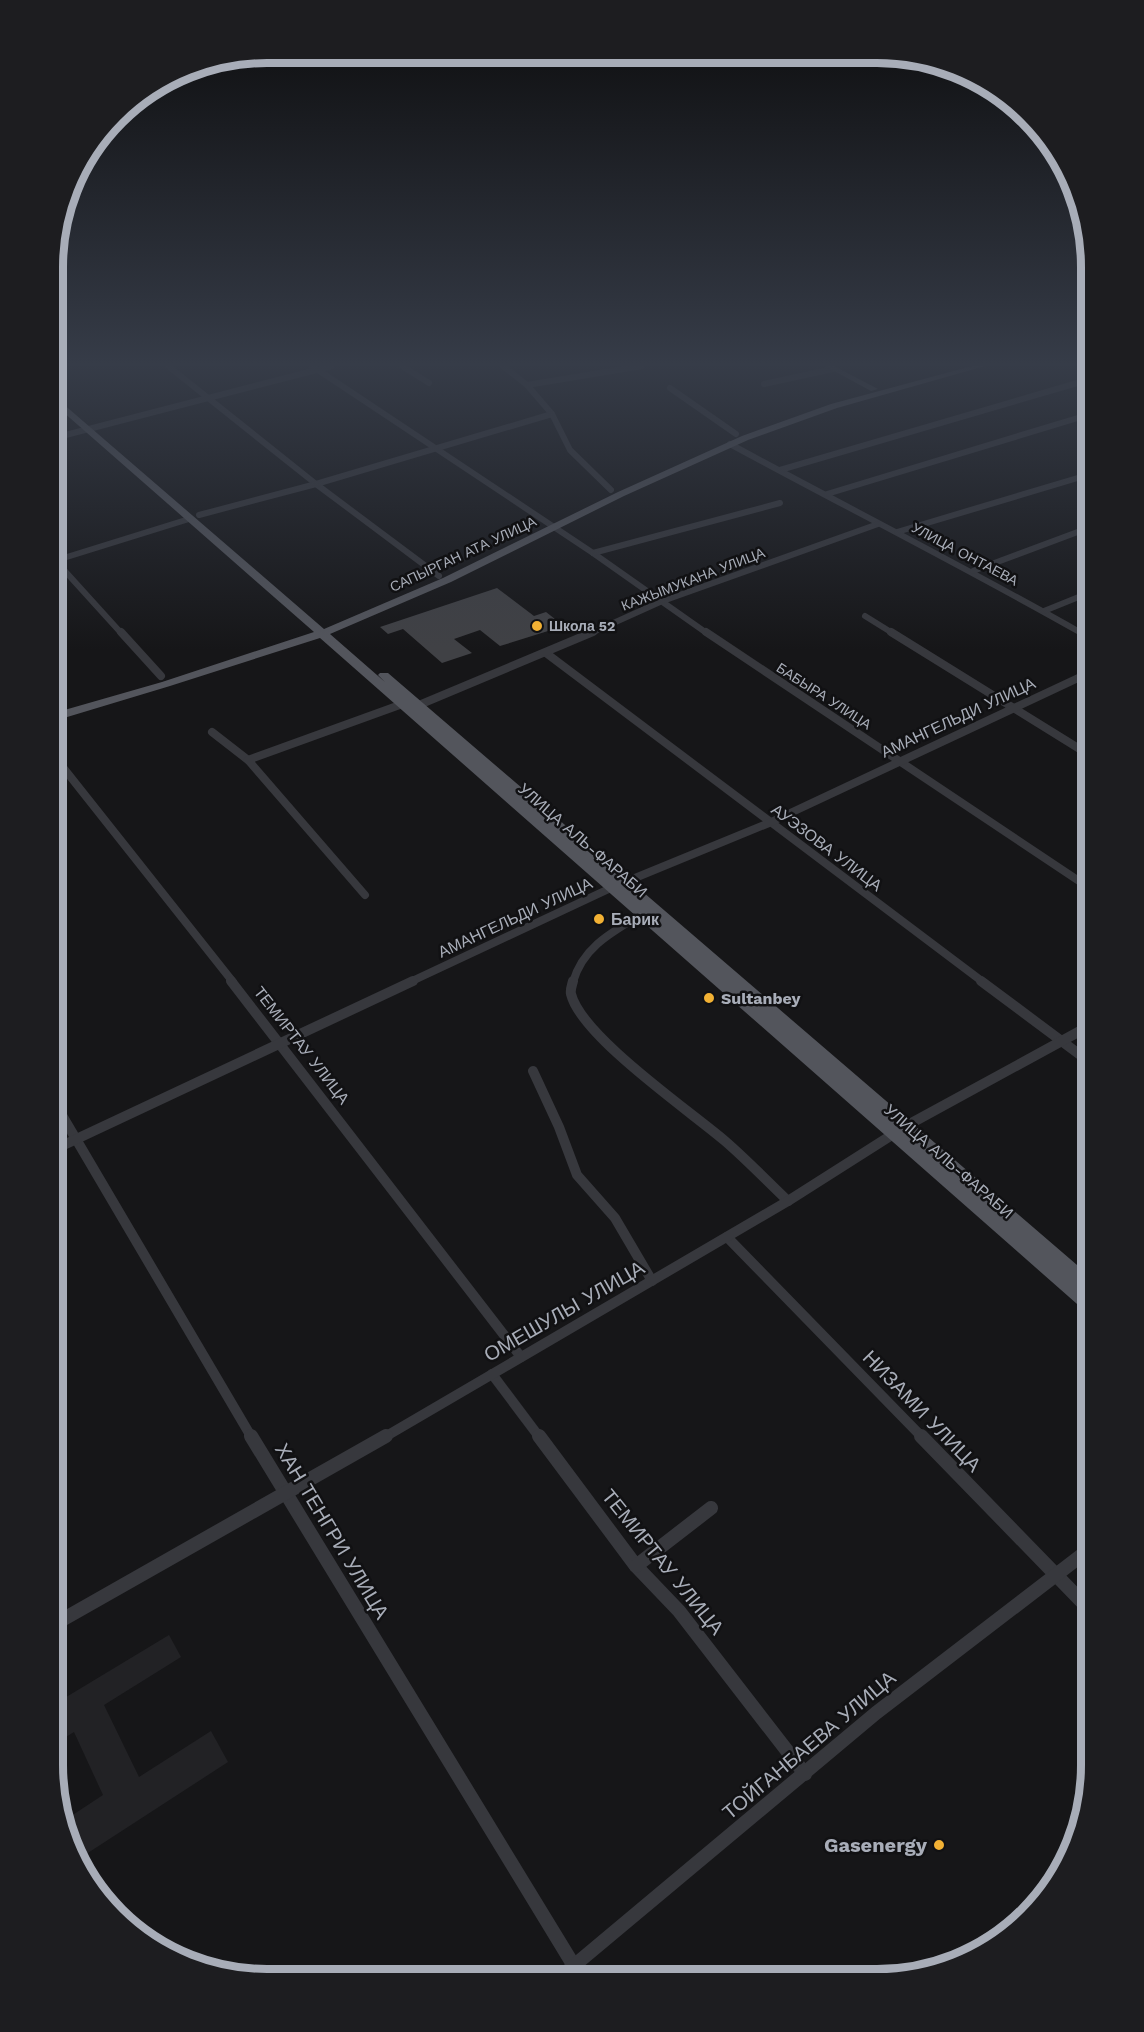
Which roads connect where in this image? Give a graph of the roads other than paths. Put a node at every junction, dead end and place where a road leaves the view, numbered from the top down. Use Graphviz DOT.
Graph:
graph roads {
  1 [pos="130,461"];
  2 [pos="288,461"];
  3 [pos="395,461"];
  4 [pos="453,461"];
  5 [pos="581,461"];
  6 [pos="676,461"];
  7 [pos="693,461"];
  8 [pos="762,461"];
  9 [pos="811,461"];
  10 [pos="936,461"];
  11 [pos="780,470"];
  12 [pos="1081,477"];
  13 [pos="316,484"];
  14 [pos="611,490"];
  15 [pos="827,494"];
  16 [pos="780,503"];
  17 [pos="194,517"];
  18 [pos="878,524"];
  19 [pos="549,526"];
  20 [pos="897,532"];
  21 [pos="1081,532"];
  22 [pos="593,553"];
  23 [pos="63,557"];
  24 [pos="63,570"];
  25 [pos="973,571"];
  26 [pos="439,576"];
  27 [pos="1081,596"];
  28 [pos="660,603"];
  29 [pos="1044,611"];
  30 [pos="865,616"];
  31 [pos="323,628"];
  32 [pos="1081,632"];
  33 [pos="546,653"];
  34 [pos="161,676"];
  35 [pos="1081,677"];
  36 [pos="63,703"];
  37 [pos="411,703"];
  38 [pos="1013,708"];
  39 [pos="63,714"];
  40 [pos="213,732"];
  41 [pos="1081,750"];
  42 [pos="248,760"];
  43 [pos="900,760"];
  44 [pos="63,767"];
  45 [pos="769,823"];
  46 [pos="1081,882"];
  47 [pos="618,885"];
  48 [pos="365,896"];
  49 [pos="642,914"];
  50 [pos="1081,1031"];
  51 [pos="1064,1041"];
  52 [pos="281,1044"];
  53 [pos="1081,1055"];
  54 [pos="532,1071"];
  55 [pos="63,1116"];
  56 [pos="906,1126"];
  57 [pos="894,1135"];
  58 [pos="77,1138"];
  59 [pos="63,1145"];
  60 [pos="788,1201"];
  61 [pos="727,1237"];
  62 [pos="1081,1278"];
  63 [pos="651,1281"];
  64 [pos="1081,1297"];
  65 [pos="521,1357"];
  66 [pos="492,1374"];
  67 [pos="286,1495"];
  68 [pos="711,1508"];
  69 [pos="1081,1556"];
  70 [pos="636,1566"];
  71 [pos="1056,1575"];
  72 [pos="1081,1601"];
  73 [pos="63,1615"];
  74 [pos="805,1774"];
  75 [pos="574,1966"];
  76 [pos="570,1969"];
  77 [pos="576,1969"];
  1 -- 17 [label="main road, УЛИЦА АЛЬ-ФАРАБИ"];
  2 -- 13 [label="street"];
  3 -- 13 [label="street"];
  4 -- 19 [label="street, БАБЫРА УЛИЦА"];
  5 -- 14 [label="street"];
  6 -- 14 [label="main road, САПЫРГАН АТА УЛИЦА"];
  7 -- 19 [label="main road, САПЫРГАН АТА УЛИЦА"];
  8 -- 11 [label="street, УЛИЦА ОНТАЕВА"];
  9 -- 11 [label="street"];
  10 -- 15 [label="street"];
  11 -- 15 [label="street, УЛИЦА ОНТАЕВА"];
  12 -- 20 [label="street"];
  13 -- 17 [label="street"];
  13 -- 26 [label="street"];
  14 -- 19 [label="main road, САПЫРГАН АТА УЛИЦА"];
  15 -- 18 [label="street, УЛИЦА ОНТАЕВА"];
  16 -- 22 [label="street"];
  17 -- 23 [label="street"];
  17 -- 31 [label="main road, УЛИЦА АЛЬ-ФАРАБИ"];
  18 -- 20 [label="street, УЛИЦА ОНТАЕВА"];
  18 -- 28 [label="street, КАЖЫМУКАНА УЛИЦА"];
  19 -- 22 [label="street, БАБЫРА УЛИЦА"];
  19 -- 26 [label="main road, САПЫРГАН АТА УЛИЦА"];
  19 -- 31 [label="main road, САПЫРГАН АТА УЛИЦА"];
  20 -- 25 [label="street, УЛИЦА ОНТАЕВА"];
  21 -- 25 [label="street"];
  22 -- 28 [label="street, БАБЫРА УЛИЦА"];
  24 -- 34 [label="street"];
  25 -- 29 [label="street, УЛИЦА ОНТАЕВА"];
  26 -- 31 [label="main road, САПЫРГАН АТА УЛИЦА"];
  27 -- 29 [label="street"];
  28 -- 33 [label="street, КАЖЫМУКАНА УЛИЦА"];
  28 -- 43 [label="street, БАБЫРА УЛИЦА"];
  29 -- 32 [label="street, УЛИЦА ОНТАЕВА"];
  30 -- 38 [label="street"];
  31 -- 34 [label="main road, САПЫРГАН АТА УЛИЦА"];
  31 -- 37 [label="main road, УЛИЦА АЛЬ-ФАРАБИ"];
  31 -- 39 [label="main road, САПЫРГАН АТА УЛИЦА"];
  33 -- 37 [label="street, КАЖЫМУКАНА УЛИЦА"];
  33 -- 45 [label="street, АУЭЗОВА УЛИЦА"];
  34 -- 36 [label="main road, САПЫРГАН АТА УЛИЦА"];
  35 -- 38 [label="street, АМАНГЕЛЬДИ УЛИЦА"];
  37 -- 42 [label="street, КАЖЫМУКАНА УЛИЦА"];
  37 -- 47 [label="main road, УЛИЦА АЛЬ-ФАРАБИ"];
  38 -- 41 [label="street"];
  38 -- 43 [label="street, АМАНГЕЛЬДИ УЛИЦА"];
  40 -- 42 [label="street"];
  42 -- 48 [label="street"];
  43 -- 45 [label="street, АМАНГЕЛЬДИ УЛИЦА"];
  43 -- 46 [label="street, БАБЫРА УЛИЦА"];
  44 -- 52 [label="street, ТЕМИРТАУ УЛИЦА"];
  45 -- 47 [label="street, АМАНГЕЛЬДИ УЛИЦА"];
  45 -- 51 [label="street, АУЭЗОВА УЛИЦА"];
  47 -- 49 [label="main road, УЛИЦА АЛЬ-ФАРАБИ"];
  47 -- 52 [label="street, АМАНГЕЛЬДИ УЛИЦА"];
  47 -- 56 [label="main road, УЛИЦА АЛЬ-ФАРАБИ"];
  49 -- 57 [label="main road, УЛИЦА АЛЬ-ФАРАБИ"];
  49 -- 60 [label="street"];
  50 -- 51 [label="street, ОМЕШУЛЫ УЛИЦА"];
  51 -- 53 [label="street, АУЭЗОВА УЛИЦА"];
  51 -- 56 [label="street, ОМЕШУЛЫ УЛИЦА"];
  52 -- 58 [label="street, АМАНГЕЛЬДИ УЛИЦА"];
  52 -- 65 [label="street, ТЕМИРТАУ УЛИЦА"];
  54 -- 63 [label="street"];
  55 -- 58 [label="street, ХАН ТЕНГРИ УЛИЦА"];
  56 -- 57 [label="street, ОМЕШУЛЫ УЛИЦА"];
  56 -- 62 [label="main road, УЛИЦА АЛЬ-ФАРАБИ"];
  57 -- 60 [label="street, ОМЕШУЛЫ УЛИЦА"];
  57 -- 64 [label="main road, УЛИЦА АЛЬ-ФАРАБИ"];
  58 -- 59 [label="street, АМАНГЕЛЬДИ УЛИЦА"];
  58 -- 67 [label="street, ХАН ТЕНГРИ УЛИЦА"];
  60 -- 61 [label="street, ОМЕШУЛЫ УЛИЦА"];
  61 -- 63 [label="street, ОМЕШУЛЫ УЛИЦА"];
  61 -- 71 [label="street, НИЗАМИ УЛИЦА"];
  63 -- 65 [label="street, ОМЕШУЛЫ УЛИЦА"];
  65 -- 66 [label="street, ОМЕШУЛЫ УЛИЦА"];
  66 -- 67 [label="street, ОМЕШУЛЫ УЛИЦА"];
  66 -- 70 [label="street, ТЕМИРТАУ УЛИЦА"];
  67 -- 73 [label="street, ОМЕШУЛЫ УЛИЦА"];
  67 -- 75 [label="street, ХАН ТЕНГРИ УЛИЦА"];
  68 -- 70 [label="street"];
  69 -- 71 [label="street, ТОЙГАНБАЕВА УЛИЦА"];
  70 -- 74 [label="street, ТЕМИРТАУ УЛИЦА"];
  71 -- 72 [label="street, НИЗАМИ УЛИЦА"];
  71 -- 74 [label="street, ТОЙГАНБАЕВА УЛИЦА"];
  74 -- 75 [label="street, ТОЙГАНБАЕВА УЛИЦА"];
  75 -- 76 [label="street, ТОЙГАНБАЕВА УЛИЦА"];
  75 -- 77 [label="street, ХАН ТЕНГРИ УЛИЦА"];
}
